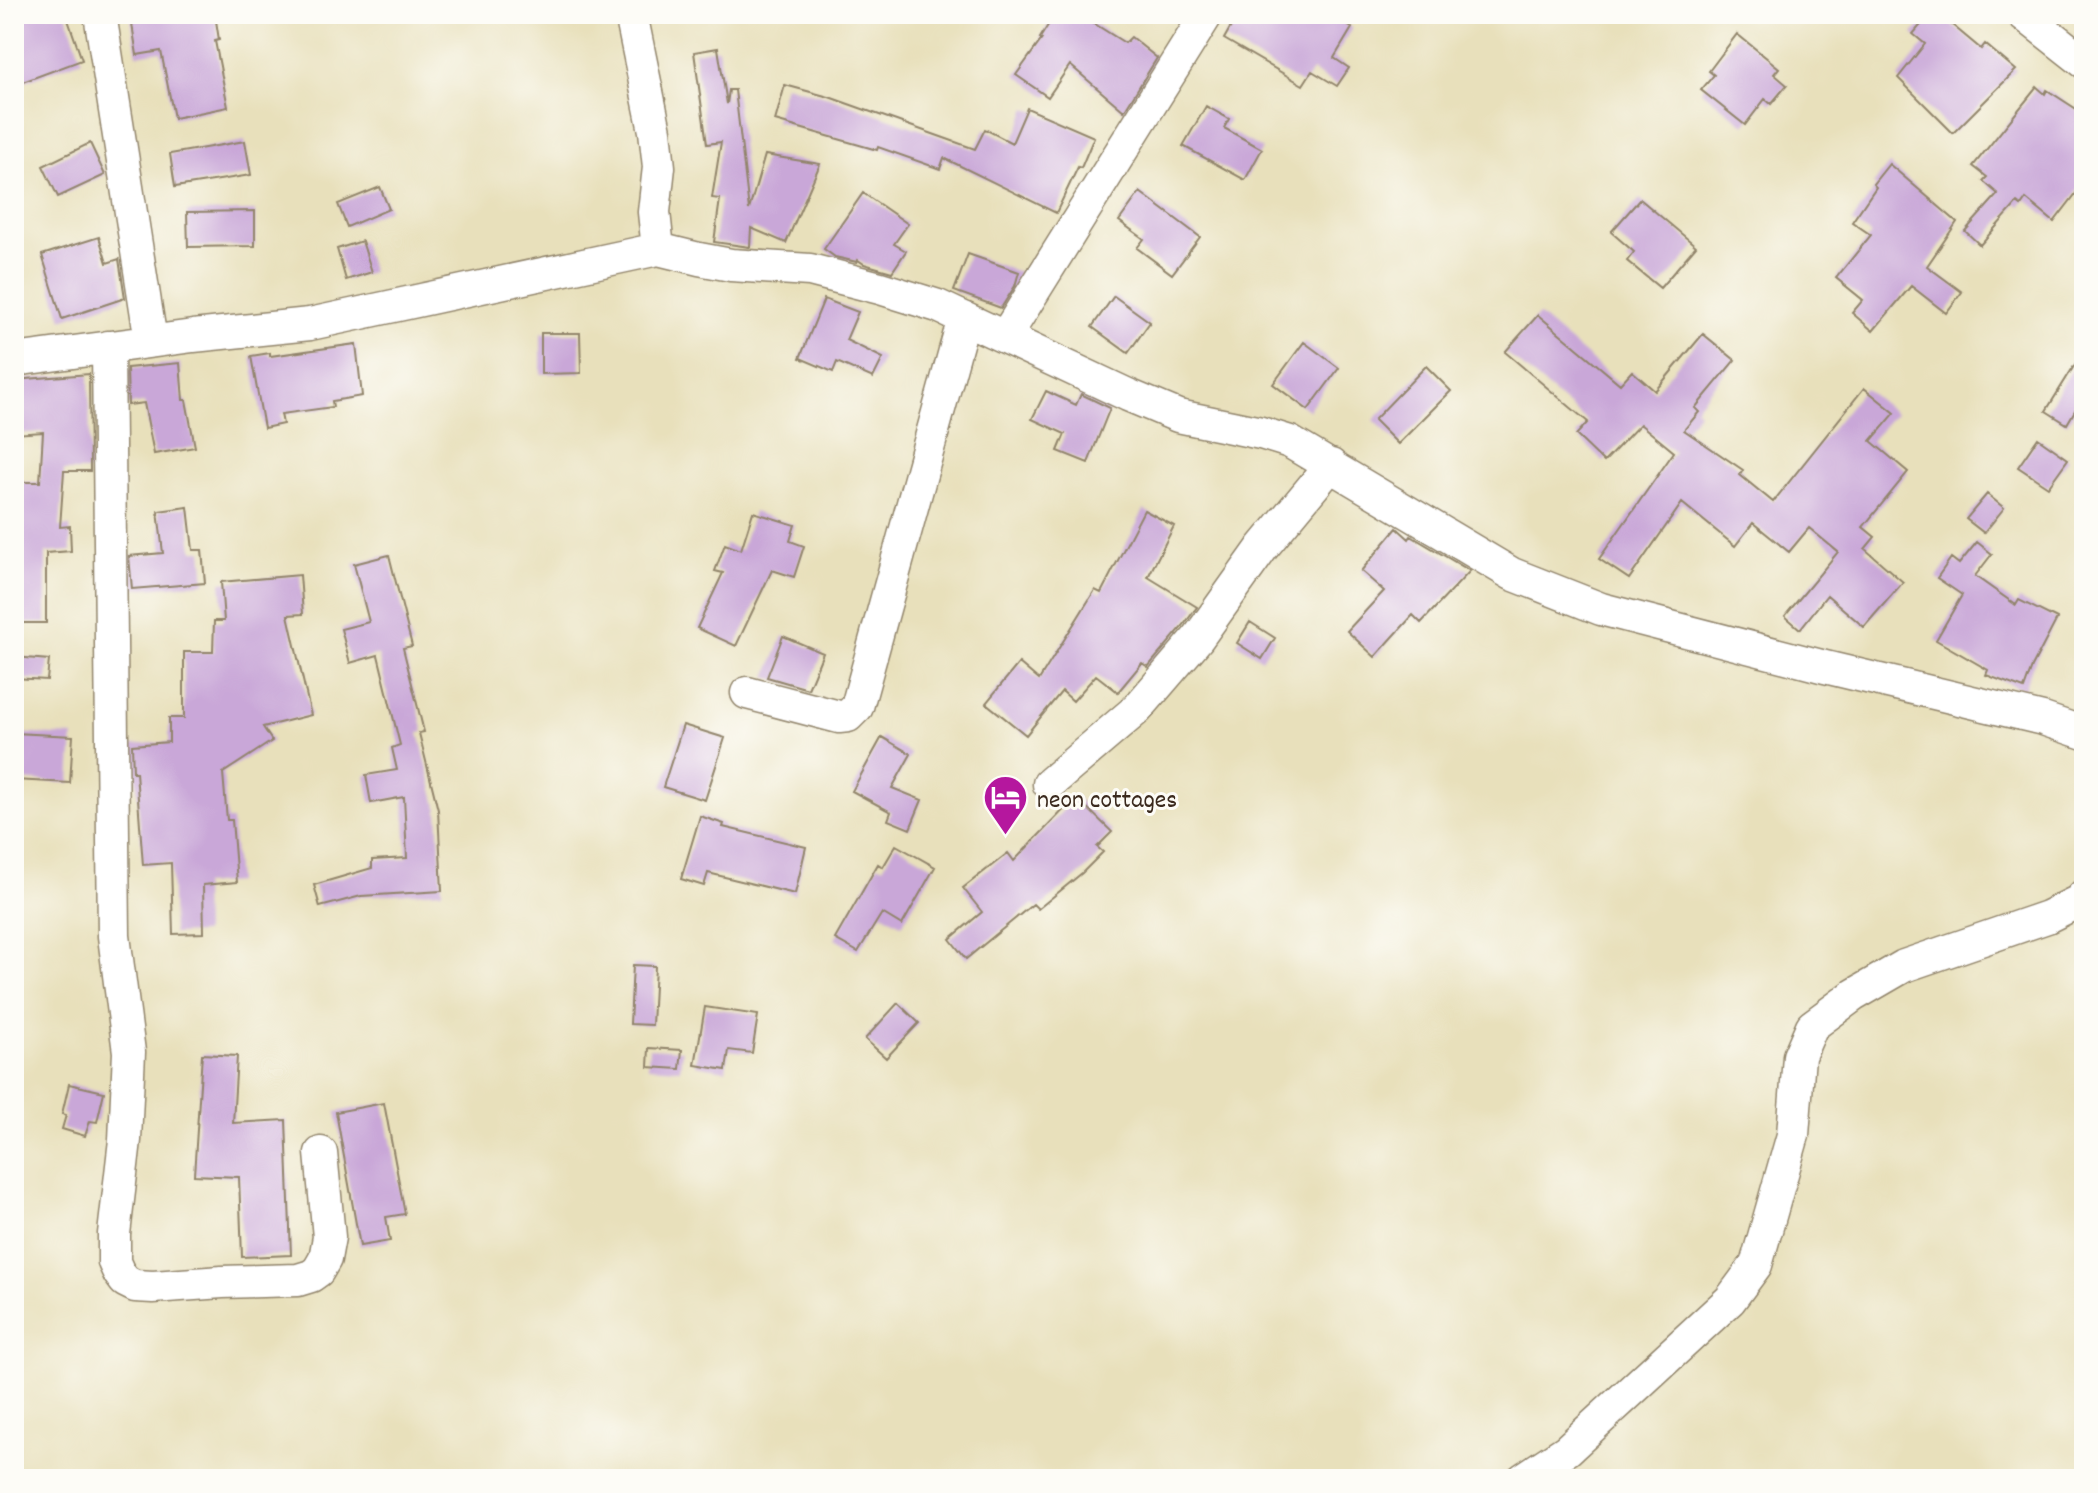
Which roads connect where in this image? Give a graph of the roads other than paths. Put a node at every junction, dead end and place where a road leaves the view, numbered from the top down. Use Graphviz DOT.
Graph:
graph roads {
  1 [pos="100,14"];
  2 [pos="631,14"];
  3 [pos="1207,14"];
  4 [pos="2023,14"];
  5 [pos="2084,62"];
  6 [pos="658,249"];
  7 [pos="964,318"];
  8 [pos="1005,337"];
  9 [pos="151,341"];
  10 [pos="108,347"];
  11 [pos="14,360"];
  12 [pos="1331,465"];
  13 [pos="747,693"];
  14 [pos="2084,733"];
  15 [pos="1049,784"];
  16 [pos="2084,895"];
  17 [pos="321,1153"];
  18 [pos="1523,1479"];
  1 -- 9 [label="street"];
  2 -- 6 [label="street"];
  3 -- 8 [label="street"];
  4 -- 5 [label="street"];
  6 -- 7 [label="street"];
  6 -- 9 [label="street"];
  7 -- 8 [label="street"];
  7 -- 13 [label="street"];
  8 -- 12 [label="street"];
  9 -- 10 [label="street"];
  10 -- 11 [label="street"];
  10 -- 17 [label="street"];
  12 -- 14 [label="street"];
  12 -- 15 [label="street"];
  16 -- 18 [label="street"];
}
